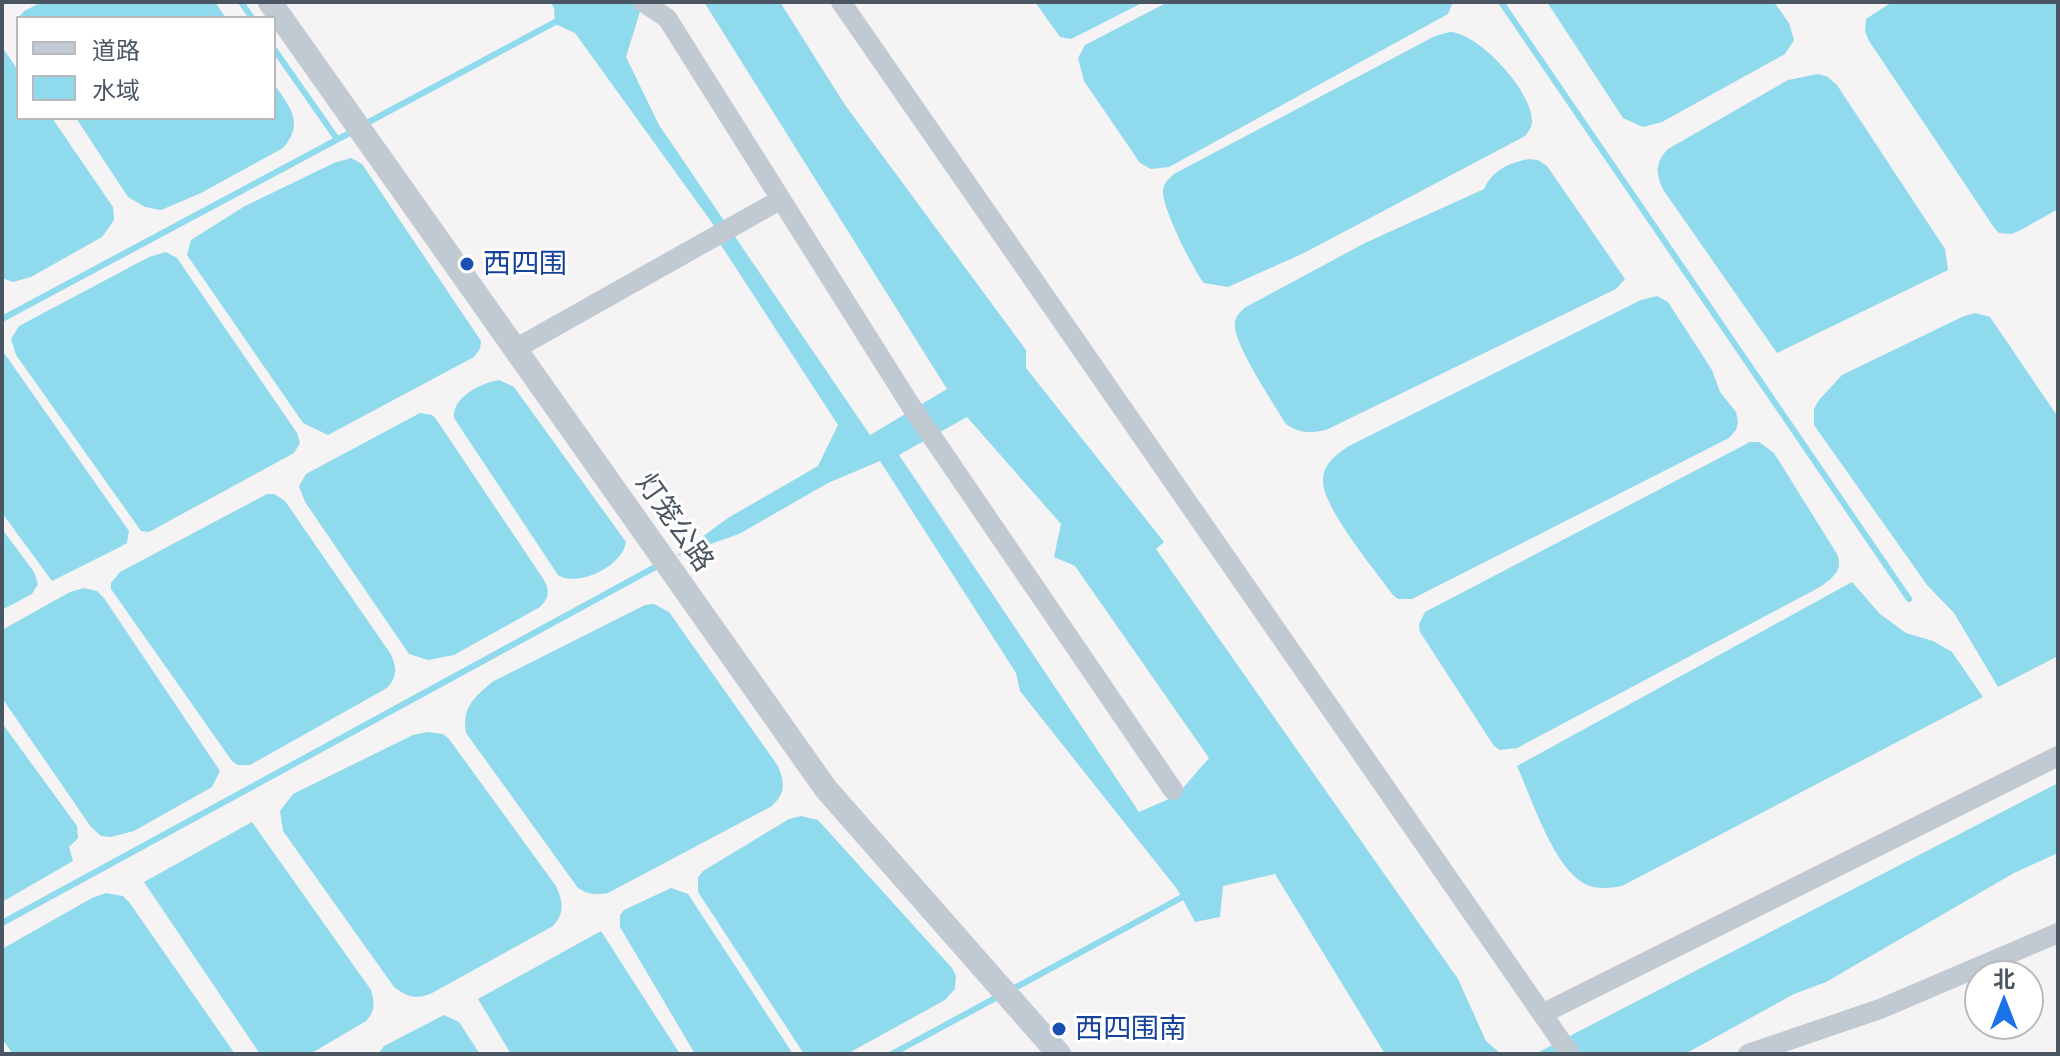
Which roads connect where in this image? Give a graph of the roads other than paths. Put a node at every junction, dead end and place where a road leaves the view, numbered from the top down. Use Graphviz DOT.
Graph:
graph roads {
  1 [pos="270,2"];
  2 [pos="643,2"];
  3 [pos="841,2"];
  4 [pos="778,201"];
  5 [pos="515,349"];
  6 [pos="2058,756"];
  7 [pos="1173,790"];
  8 [pos="2058,933"];
  9 [pos="1544,1013"];
  10 [pos="1059,1054"];
  11 [pos="1570,1054"];
  12 [pos="1748,1054"];
  1 -- 5 [label="street, 灯笼公路"];
  2 -- 7 [label="street"];
  3 -- 9 [label="street"];
  4 -- 5 [label="street"];
  5 -- 10 [label="street, 灯笼公路"];
  6 -- 9 [label="street"];
  8 -- 12 [label="street"];
  9 -- 11 [label="street"];
}
